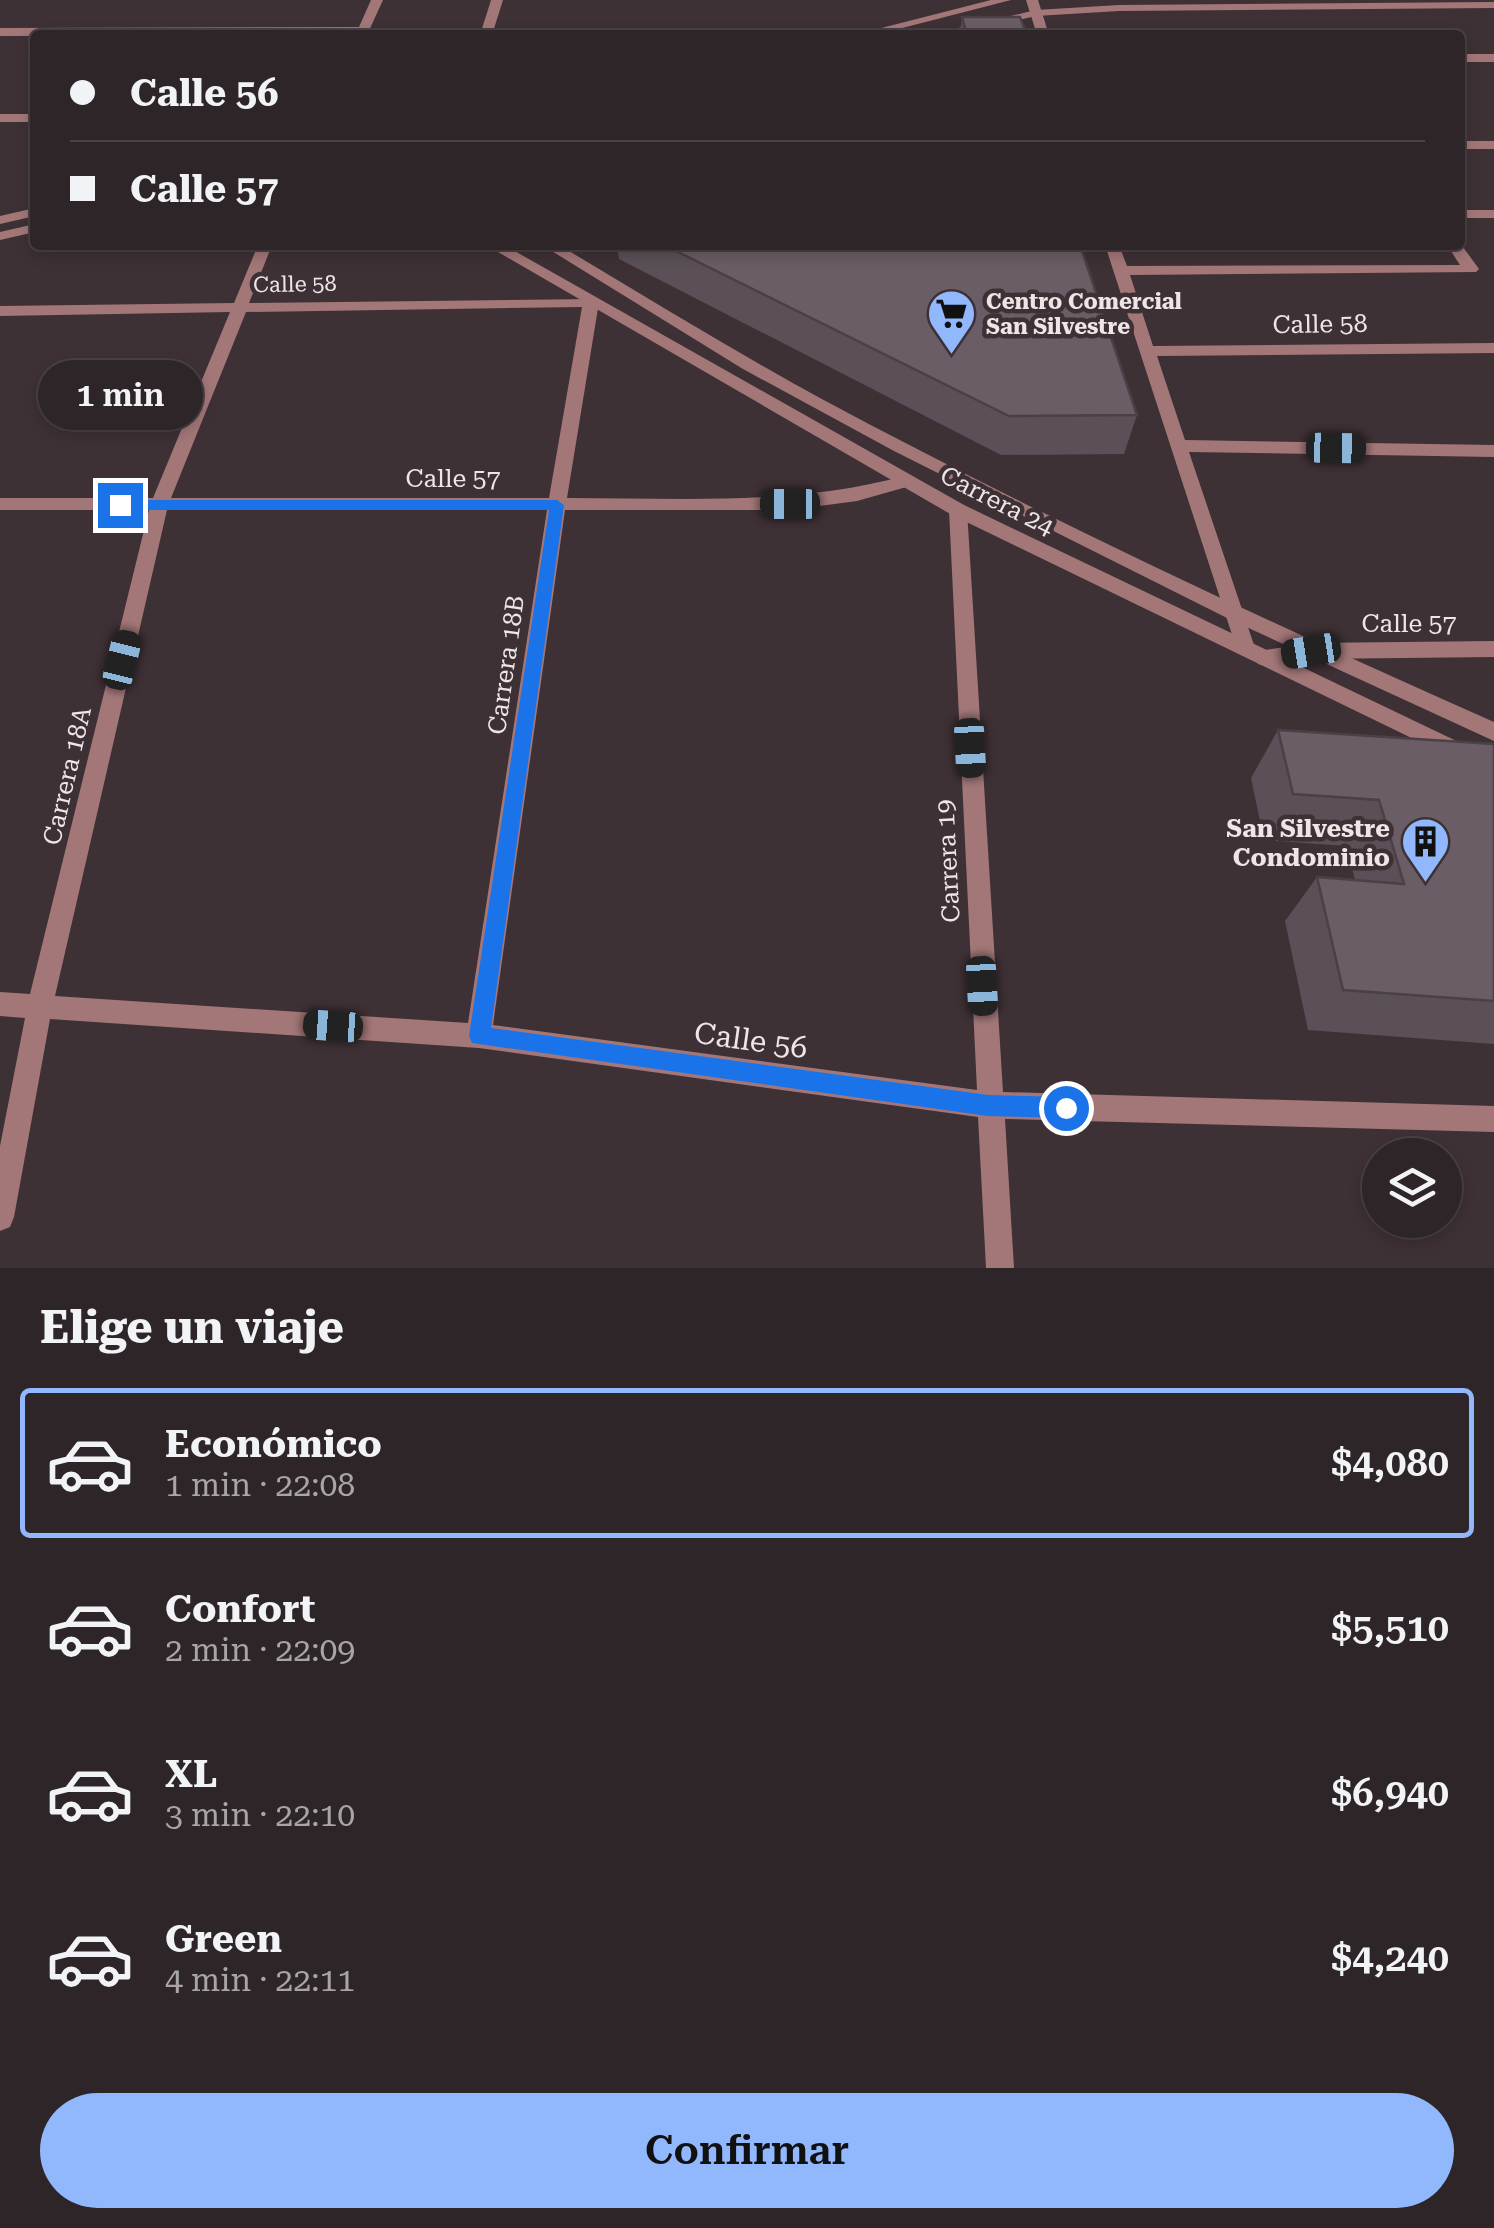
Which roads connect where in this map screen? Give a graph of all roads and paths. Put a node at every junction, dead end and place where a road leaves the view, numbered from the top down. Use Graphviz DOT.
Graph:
graph roads {
  1 [pos="378,0"];
  2 [pos="497,0"];
  3 [pos="1006,0"];
  4 [pos="1494,5"];
  5 [pos="1034,6"];
  6 [pos="363,30"];
  7 [pos="488,30"];
  8 [pos="881,30"];
  9 [pos="951,30"];
  10 [pos="1042,30"];
  11 [pos="0,32"];
  12 [pos="30,32"];
  13 [pos="1465,58"];
  14 [pos="1494,58"];
  15 [pos="0,118"];
  16 [pos="30,118"];
  17 [pos="1465,145"];
  18 [pos="1494,146"];
  19 [pos="30,213"];
  20 [pos="1465,214"];
  21 [pos="1494,214"];
  22 [pos="0,220"];
  23 [pos="30,229"];
  24 [pos="0,236"];
  25 [pos="264,250"];
  26 [pos="502,250"];
  27 [pos="557,250"];
  28 [pos="1114,250"];
  29 [pos="1458,250"];
  30 [pos="1121,271"];
  31 [pos="592,302"];
  32 [pos="242,308"];
  33 [pos="0,310"];
  34 [pos="1494,348"];
  35 [pos="1148,351"];
  36 [pos="1178,446"];
  37 [pos="1494,452"];
  38 [pos="904,482"];
  39 [pos="0,504"];
  40 [pos="557,505"];
  41 [pos="159,506"];
  42 [pos="958,510"];
  43 [pos="1233,613"];
  44 [pos="1244,645"];
  45 [pos="1494,649"];
  46 [pos="1311,651"];
  47 [pos="1265,658"];
  48 [pos="1494,732"];
  49 [pos="1494,768"];
  50 [pos="0,1004"];
  51 [pos="40,1006"];
  52 [pos="479,1036"];
  53 [pos="988,1105"];
  54 [pos="1494,1119"];
  55 [pos="0,1217"];
  56 [pos="1000,1268"];
  1 -- 6 [label="street"];
  2 -- 7 [label="street"];
  3 -- 8 [label="street"];
  4 -- 5 [label="street"];
  5 -- 9 [label="street"];
  5 -- 10 [label="street"];
  11 -- 12 [label="street"];
  13 -- 14 [label="street"];
  15 -- 16 [label="street"];
  17 -- 18 [label="street"];
  19 -- 22 [label="street"];
  20 -- 21 [label="street"];
  23 -- 24 [label="street"];
  25 -- 32 [label="street, Carrera 18A"];
  26 -- 31 [label="street, Carrera 24"];
  27 -- 43 [label="street, Carrera 24"];
  28 -- 30 [label="street"];
  29 -- 30 [label="street"];
  30 -- 35 [label="street"];
  31 -- 32 [label="street, Calle 58"];
  31 -- 38 [label="street, Carrera 24"];
  31 -- 40 [label="street, Carrera 18B"];
  32 -- 33 [label="street, Calle 58"];
  32 -- 41 [label="street, Carrera 18A"];
  34 -- 35 [label="street, Calle 58"];
  35 -- 36 [label="street"];
  36 -- 37 [label="street"];
  36 -- 43 [label="street"];
  38 -- 40 [label="street, Calle 57"];
  38 -- 42 [label="street, Carrera 24"];
  39 -- 41 [label="street, Calle 57"];
  40 -- 41 [label="street, Calle 57"];
  40 -- 52 [label="street, Carrera 18B"];
  41 -- 51 [label="street, Carrera 18A"];
  42 -- 44 [label="street, Carrera 24"];
  42 -- 53 [label="street, Carrera 19"];
  43 -- 44 [label="street"];
  43 -- 46 [label="street, Carrera 24"];
  44 -- 47 [label="street, Carrera 24"];
  45 -- 46 [label="street, Calle 57"];
  46 -- 47 [label="street, Calle 57"];
  46 -- 48 [label="street, Carrera 24"];
  47 -- 49 [label="street, Carrera 24"];
  50 -- 51 [label="street, Calle 56"];
  51 -- 52 [label="street, Calle 56"];
  51 -- 55 [label="street, Carrera 18A"];
  52 -- 53 [label="street, Calle 56"];
  53 -- 54 [label="street, Calle 56"];
  53 -- 56 [label="street, Carrera 19"];
}
